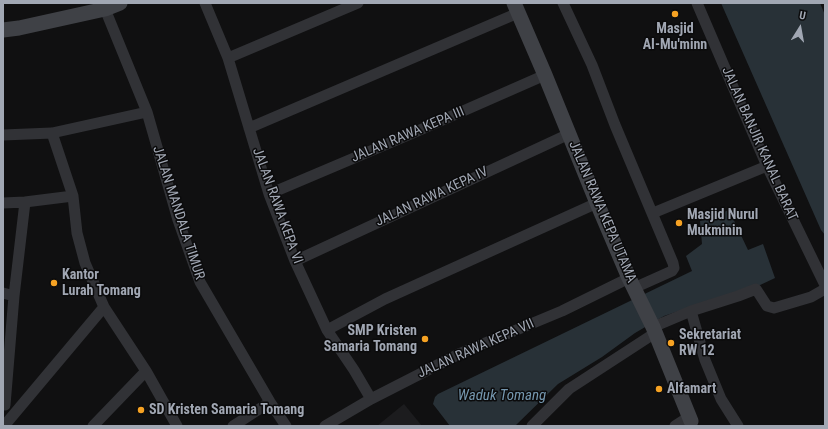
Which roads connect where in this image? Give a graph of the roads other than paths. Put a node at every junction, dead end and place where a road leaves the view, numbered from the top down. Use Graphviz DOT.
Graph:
graph roads {
  1 [pos="120,3"];
  2 [pos="205,3"];
  3 [pos="358,3"];
  4 [pos="562,3"];
  5 [pos="697,3"];
  6 [pos="516,8"];
  7 [pos="105,9"];
  8 [pos="3,30"];
  9 [pos="228,58"];
  10 [pos="545,75"];
  11 [pos="147,112"];
  12 [pos="249,128"];
  13 [pos="52,133"];
  14 [pos="569,134"];
  15 [pos="3,135"];
  16 [pos="767,166"];
  17 [pos="269,194"];
  18 [pos="73,196"];
  19 [pos="25,202"];
  20 [pos="3,203"];
  21 [pos="597,203"];
  22 [pos="653,213"];
  23 [pos="295,261"];
  24 [pos="825,284"];
  25 [pos="633,286"];
  26 [pos="825,288"];
  27 [pos="3,293"];
  28 [pos="14,296"];
  29 [pos="104,307"];
  30 [pos="691,311"];
  31 [pos="653,329"];
  32 [pos="327,330"];
  33 [pos="146,371"];
  34 [pos="370,399"];
  35 [pos="270,402"];
  36 [pos="4,405"];
  37 [pos="14,414"];
  38 [pos="690,419"];
  39 [pos="4,426"];
  40 [pos="93,426"];
  41 [pos="177,426"];
  42 [pos="233,426"];
  43 [pos="286,426"];
  44 [pos="325,426"];
  45 [pos="532,426"];
  46 [pos="675,426"];
  47 [pos="738,426"];
  1 -- 7 [label="street"];
  2 -- 9 [label="street, JALAN RAWA KEPA VI"];
  3 -- 9 [label="street"];
  4 -- 22 [label="street"];
  5 -- 16 [label="street, JALAN BANJIR KANAL BARAT"];
  6 -- 10 [label="street, JALAN RAWA KEPA UTAMA"];
  6 -- 12 [label="street"];
  7 -- 8 [label="street"];
  7 -- 11 [label="street, JALAN MANDALA TIMUR"];
  9 -- 12 [label="street, JALAN RAWA KEPA VI"];
  10 -- 14 [label="street, JALAN RAWA KEPA UTAMA"];
  10 -- 17 [label="street, JALAN RAWA KEPA III"];
  11 -- 13 [label="street"];
  11 -- 35 [label="street, JALAN MANDALA TIMUR"];
  12 -- 17 [label="street, JALAN RAWA KEPA VI"];
  13 -- 15 [label="street"];
  13 -- 18 [label="street"];
  14 -- 21 [label="street, JALAN RAWA KEPA UTAMA"];
  14 -- 23 [label="street, JALAN RAWA KEPA IV"];
  16 -- 22 [label="street"];
  16 -- 24 [label="street, JALAN BANJIR KANAL BARAT"];
  17 -- 23 [label="street, JALAN RAWA KEPA VI"];
  18 -- 19 [label="street"];
  18 -- 29 [label="street"];
  19 -- 20 [label="street"];
  19 -- 28 [label="street"];
  21 -- 25 [label="street, JALAN RAWA KEPA UTAMA"];
  21 -- 32 [label="street"];
  22 -- 25 [label="street, JALAN RAWA KEPA VII"];
  23 -- 32 [label="street, JALAN RAWA KEPA VI"];
  25 -- 31 [label="street, JALAN RAWA KEPA UTAMA"];
  25 -- 34 [label="street, JALAN RAWA KEPA VII"];
  26 -- 30 [label="street"];
  27 -- 28 [label="street"];
  28 -- 36 [label="street"];
  29 -- 33 [label="street"];
  29 -- 37 [label="street"];
  30 -- 31 [label="street"];
  30 -- 47 [label="street"];
  31 -- 38 [label="street, JALAN RAWA KEPA UTAMA"];
  31 -- 45 [label="street"];
  32 -- 34 [label="street, JALAN RAWA KEPA VI"];
  33 -- 40 [label="street"];
  33 -- 41 [label="street"];
  34 -- 44 [label="street, JALAN RAWA KEPA VII"];
  35 -- 42 [label="street"];
  35 -- 43 [label="street, JALAN MANDALA TIMUR"];
  36 -- 37 [label="street"];
  37 -- 39 [label="street"];
  38 -- 46 [label="street"];
}
